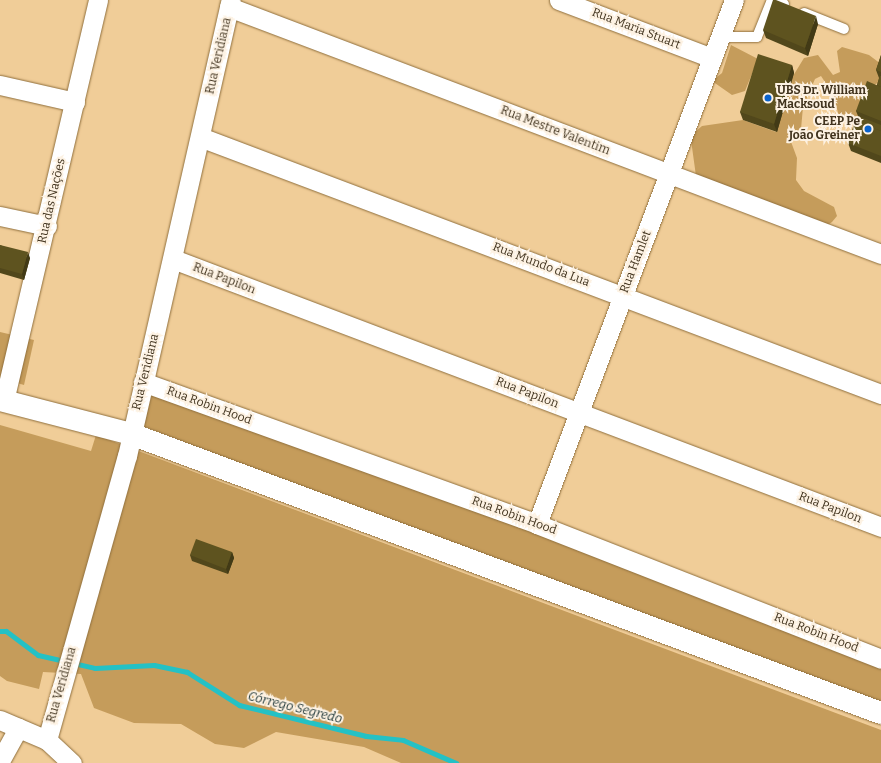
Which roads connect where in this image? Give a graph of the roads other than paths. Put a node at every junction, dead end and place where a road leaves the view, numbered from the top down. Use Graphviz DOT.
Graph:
graph roads {
  1 [pos="98,0"];
  2 [pos="559,0"];
  3 [pos="734,0"];
  4 [pos="230,4"];
  5 [pos="844,29"];
  6 [pos="720,37"];
  7 [pos="712,58"];
  8 [pos="0,85"];
  9 [pos="75,102"];
  10 [pos="200,137"];
  11 [pos="669,174"];
  12 [pos="0,216"];
  13 [pos="47,226"];
  14 [pos="881,254"];
  15 [pos="173,259"];
  16 [pos="623,296"];
  17 [pos="6,362"];
  18 [pos="143,382"];
  19 [pos="881,394"];
  20 [pos="2,400"];
  21 [pos="579,413"];
  22 [pos="131,434"];
  23 [pos="537,524"];
  24 [pos="881,527"];
  25 [pos="881,659"];
  26 [pos="881,713"];
  27 [pos="0,720"];
  28 [pos="18,728"];
  29 [pos="47,740"];
  30 [pos="0,761"];
  31 [pos="72,763"];
  1 -- 9 [label="street, Rua das Nações"];
  2 -- 7 [label="street, Rua Maria Stuart"];
  3 -- 6 [label="street, Rua Hamlet"];
  4 -- 10 [label="street, Rua Veridiana"];
  4 -- 11 [label="street, Rua Mestre Valentim"];
  5 -- 6 [label="lane"];
  6 -- 7 [label="street, Rua Hamlet"];
  7 -- 11 [label="street, Rua Hamlet"];
  8 -- 9 [label="street"];
  9 -- 13 [label="street, Rua das Nações"];
  10 -- 15 [label="street, Rua Veridiana"];
  10 -- 16 [label="street, Rua Mundo da Lua"];
  11 -- 14 [label="street, Rua Mestre Valentim"];
  11 -- 16 [label="street, Rua Hamlet"];
  12 -- 13 [label="street"];
  13 -- 17 [label="street, Rua das Nações"];
  15 -- 18 [label="street, Rua Veridiana"];
  15 -- 21 [label="street, Rua Papilon"];
  16 -- 19 [label="street, Rua Mundo da Lua"];
  16 -- 21 [label="street, Rua Hamlet"];
  17 -- 20 [label="street, Rua das Nações"];
  18 -- 22 [label="street, Rua Veridiana"];
  18 -- 23 [label="street, Rua Robin Hood"];
  20 -- 22 [label="main road"];
  21 -- 23 [label="street, Rua Hamlet"];
  21 -- 24 [label="street, Rua Papilon"];
  22 -- 26 [label="main road"];
  22 -- 29 [label="street, Rua Veridiana"];
  23 -- 25 [label="street, Rua Robin Hood"];
  27 -- 28 [label="street"];
  28 -- 29 [label="street"];
  28 -- 30 [label="street"];
  29 -- 31 [label="street"];
}
